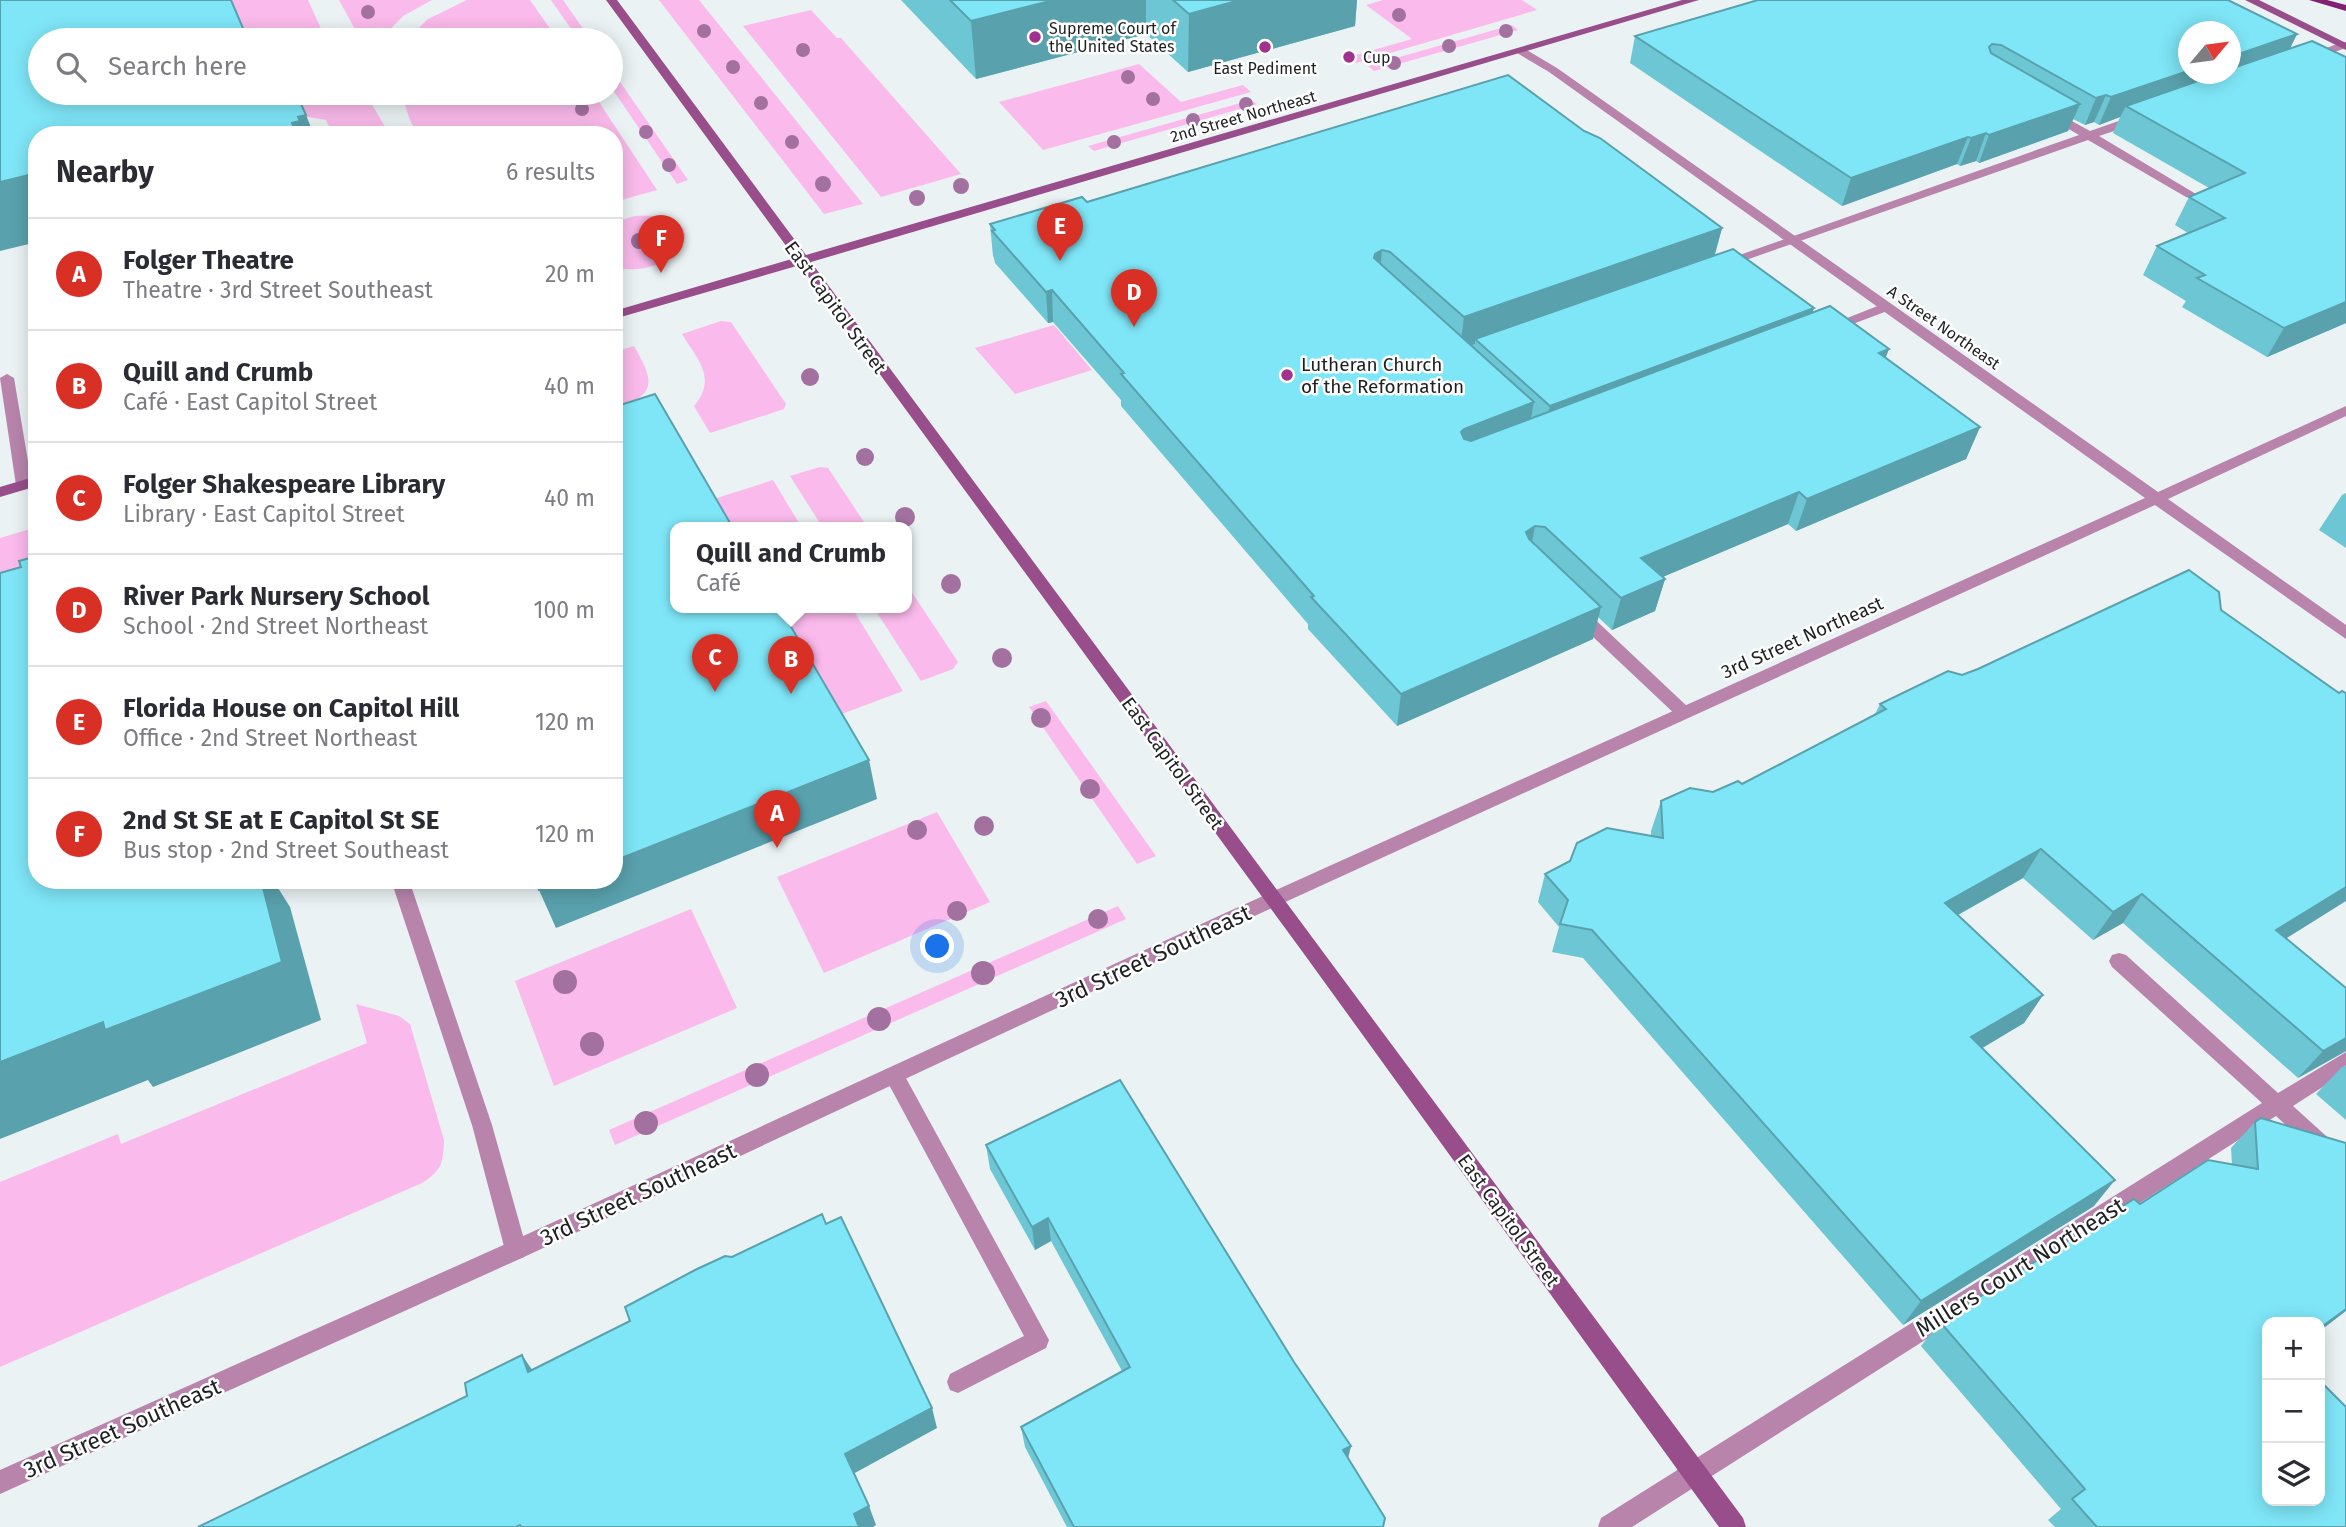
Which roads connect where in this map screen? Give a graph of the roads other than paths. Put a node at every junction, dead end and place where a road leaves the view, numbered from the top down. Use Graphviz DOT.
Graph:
graph roads {
  1 [pos="611,0"];
  2 [pos="1694,0"];
  3 [pos="2250,0"];
  4 [pos="2314,0"];
  5 [pos="2346,8"];
  6 [pos="2345,46"];
  7 [pos="1521,51"];
  8 [pos="2296,62"];
  9 [pos="2043,109"];
  10 [pos="2153,113"];
  11 [pos="2089,136"];
  12 [pos="2190,194"];
  13 [pos="1791,240"];
  14 [pos="802,261"];
  15 [pos="1702,271"];
  16 [pos="1885,307"];
  17 [pos="623,312"];
  18 [pos="1810,335"];
  19 [pos="7,378"];
  20 [pos="2346,410"];
  21 [pos="28,474"];
  22 [pos="28,484"];
  23 [pos="0,492"];
  24 [pos="2155,498"];
  25 [pos="1567,601"];
  26 [pos="2346,633"];
  27 [pos="1685,713"];
  28 [pos="403,889"];
  29 [pos="1274,900"];
  30 [pos="2119,961"];
  31 [pos="2346,1061"];
  32 [pos="894,1075"];
  33 [pos="2276,1104"];
  34 [pos="2346,1167"];
  35 [pos="516,1250"];
  36 [pos="958,1382"];
  37 [pos="1694,1474"];
  38 [pos="0,1482"];
  39 [pos="1610,1527"];
  40 [pos="1734,1527"];
  1 -- 14 [label="main road, East Capitol Street"];
  2 -- 7 [label="main road, 2nd Street Northeast"];
  3 -- 6 [label="main road"];
  4 -- 5 [label="main road"];
  6 -- 8 [label="street"];
  7 -- 13 [label="street, A Street Northeast"];
  7 -- 14 [label="main road, 2nd Street Northeast"];
  9 -- 11 [label="street"];
  10 -- 11 [label="street"];
  11 -- 12 [label="street"];
  11 -- 13 [label="street"];
  13 -- 15 [label="street"];
  13 -- 16 [label="street, A Street Northeast"];
  14 -- 17 [label="main road, 2nd Street Northeast"];
  14 -- 29 [label="main road, East Capitol Street"];
  16 -- 18 [label="street"];
  16 -- 24 [label="street, A Street Northeast"];
  19 -- 21 [label="street"];
  20 -- 24 [label="street, 3rd Street Northeast"];
  22 -- 23 [label="main road"];
  24 -- 26 [label="street, A Street Northeast"];
  24 -- 27 [label="street, 3rd Street Northeast"];
  25 -- 27 [label="street"];
  27 -- 29 [label="street, 3rd Street Northeast"];
  28 -- 35 [label="street"];
  29 -- 32 [label="street, 3rd Street Southeast"];
  29 -- 37 [label="main road, East Capitol Street"];
  30 -- 33 [label="street"];
  31 -- 33 [label="street, Millers Court Northeast"];
  32 -- 35 [label="street, 3rd Street Southeast"];
  32 -- 36 [label="street"];
  33 -- 34 [label="street"];
  33 -- 37 [label="street, Millers Court Northeast"];
  35 -- 38 [label="street, 3rd Street Southeast"];
  37 -- 39 [label="street, Millers Court Northeast"];
  37 -- 40 [label="main road, East Capitol Street"];
}
